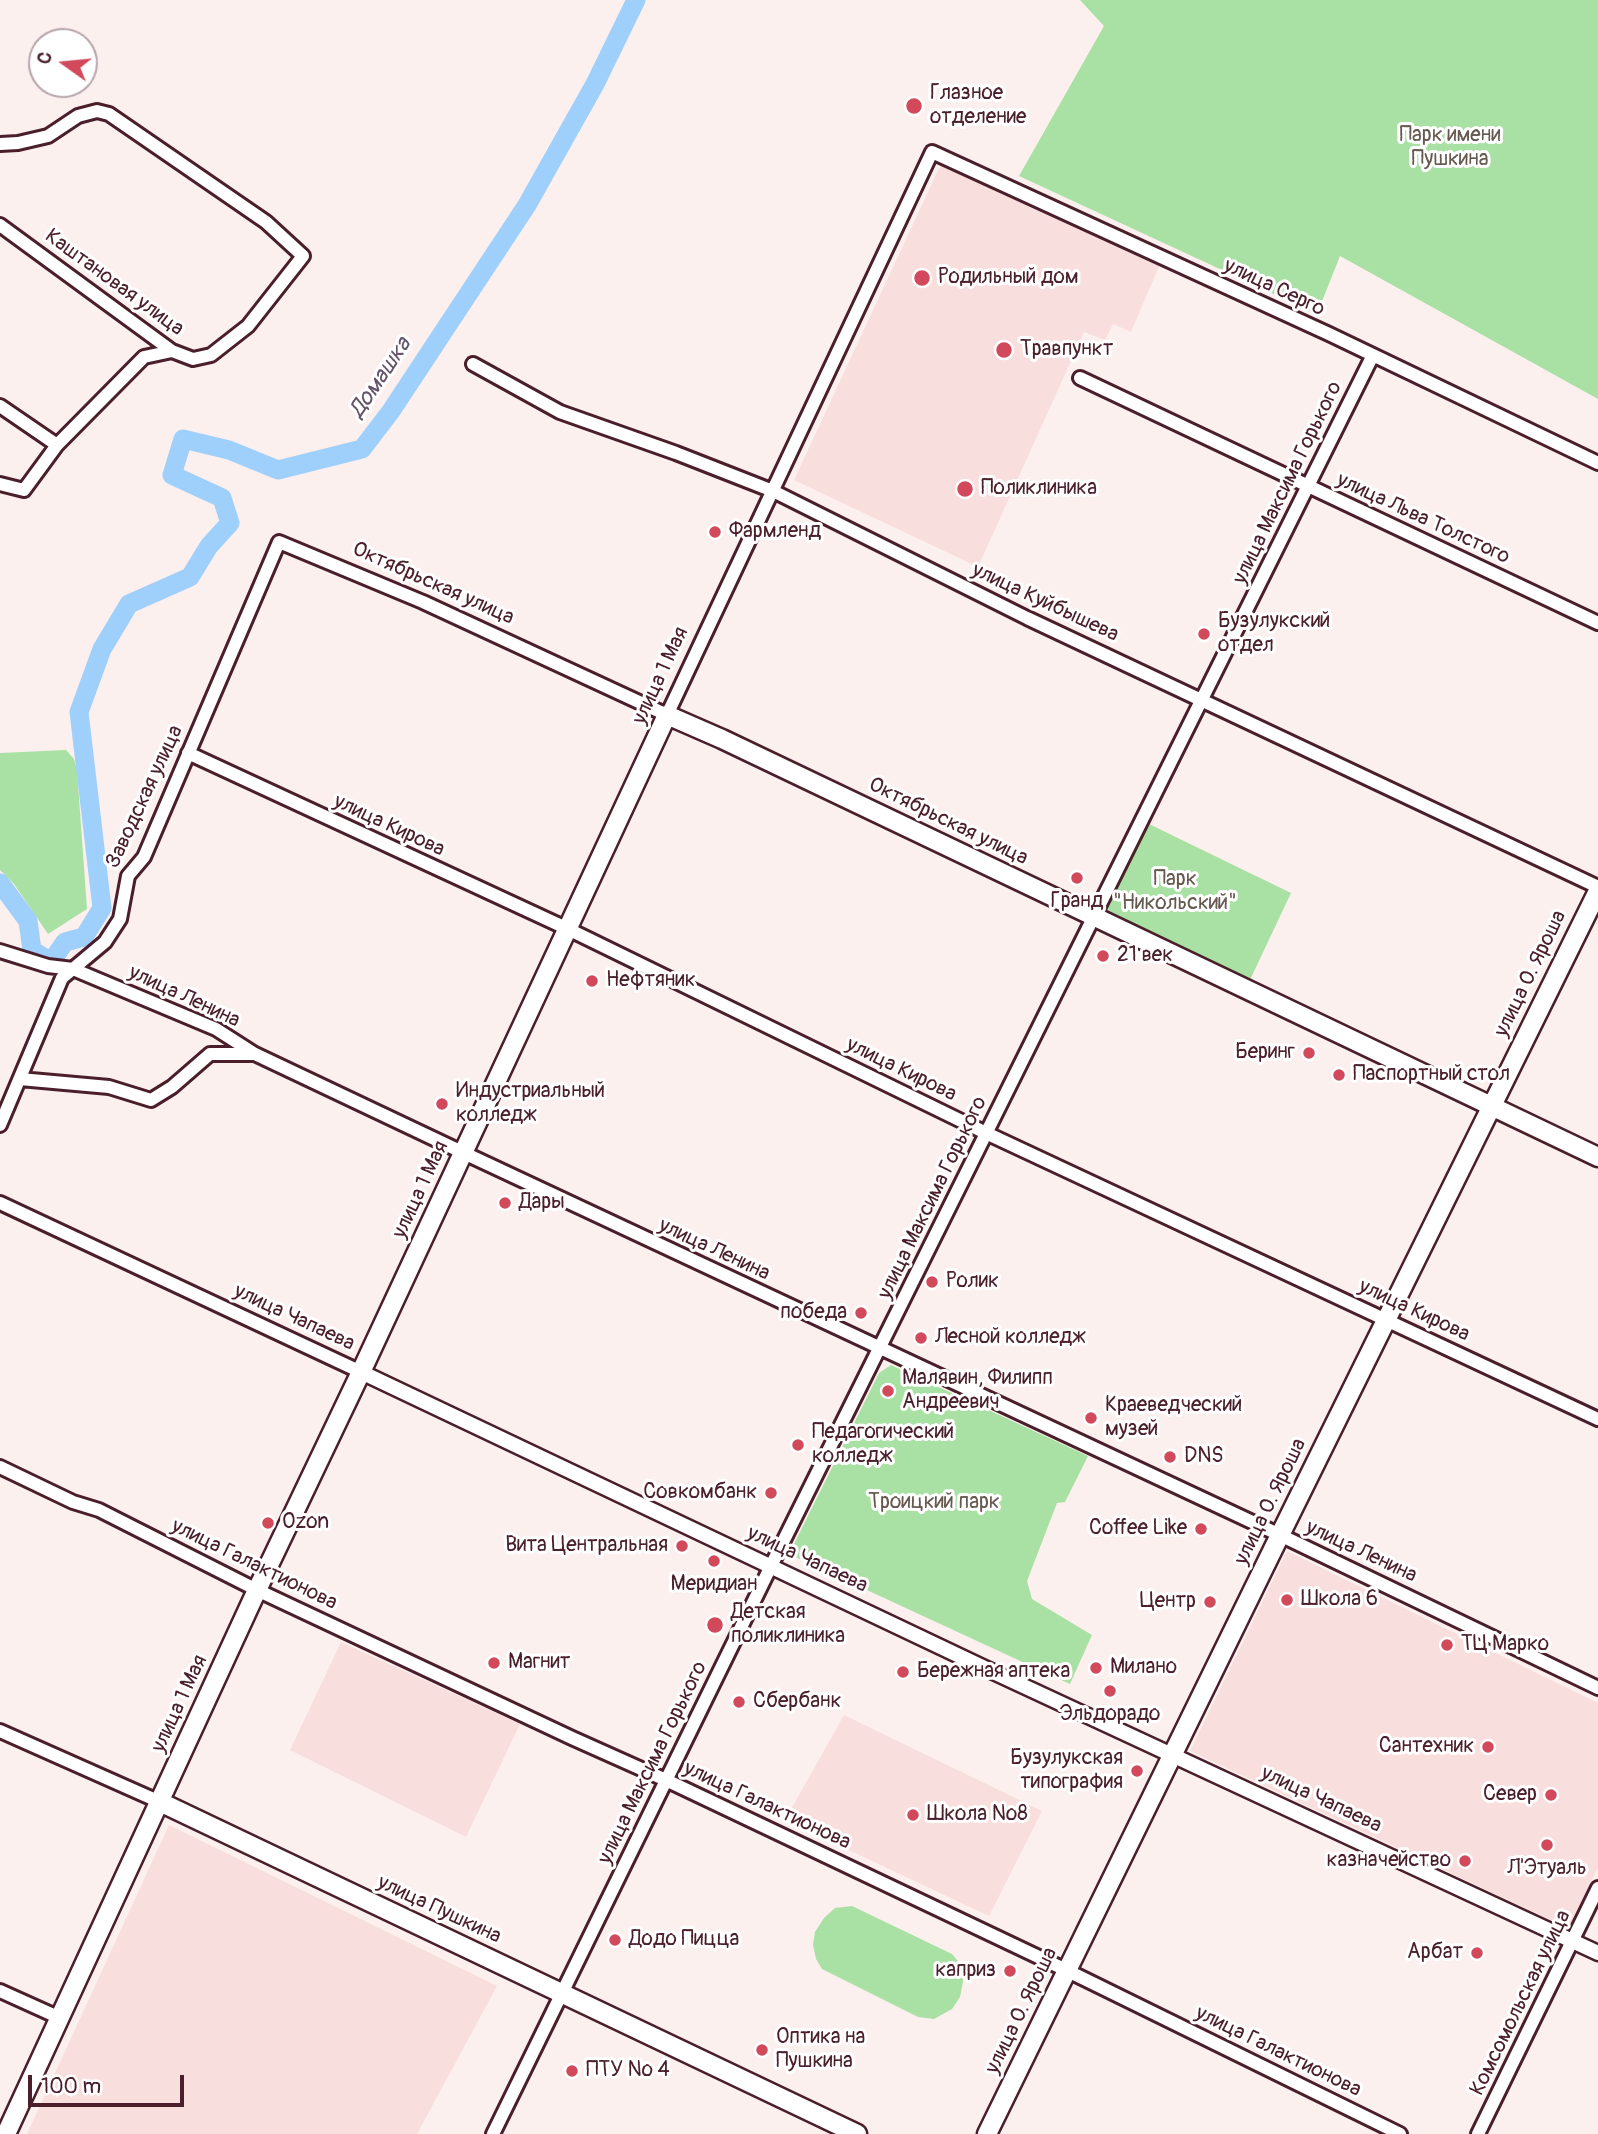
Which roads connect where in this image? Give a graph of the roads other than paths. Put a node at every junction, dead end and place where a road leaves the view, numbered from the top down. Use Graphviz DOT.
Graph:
graph roads {
  1 [pos="0,144"];
  2 [pos="932,152"];
  3 [pos="0,225"];
  4 [pos="172,351"];
  5 [pos="1373,355"];
  6 [pos="472,364"];
  7 [pos="1080,378"];
  8 [pos="0,406"];
  9 [pos="57,445"];
  10 [pos="1598,463"];
  11 [pos="0,484"];
  12 [pos="1308,487"];
  13 [pos="773,491"];
  14 [pos="275,547"];
  15 [pos="1598,623"];
  16 [pos="1204,699"];
  17 [pos="667,715"];
  18 [pos="188,753"];
  19 [pos="1598,889"];
  20 [pos="1094,917"];
  21 [pos="568,929"];
  22 [pos="0,951"];
  23 [pos="72,969"];
  24 [pos="255,1054"];
  25 [pos="20,1079"];
  26 [pos="1491,1107"];
  27 [pos="0,1125"];
  28 [pos="986,1133"];
  29 [pos="464,1153"];
  30 [pos="1598,1157"];
  31 [pos="0,1203"];
  32 [pos="1387,1319"];
  33 [pos="880,1348"];
  34 [pos="361,1372"];
  35 [pos="1598,1419"];
  36 [pos="0,1467"];
  37 [pos="1280,1535"];
  38 [pos="771,1566"];
  39 [pos="257,1590"];
  40 [pos="1598,1688"];
  41 [pos="0,1731"];
  42 [pos="1173,1754"];
  43 [pos="666,1780"];
  44 [pos="160,1802"];
  45 [pos="1598,1888"];
  46 [pos="1573,1941"];
  47 [pos="1598,1953"];
  48 [pos="1066,1970"];
  49 [pos="0,1991"];
  50 [pos="562,1994"];
  51 [pos="60,2018"];
  52 [pos="6,2134"];
  53 [pos="493,2134"];
  54 [pos="857,2134"];
  55 [pos="987,2134"];
  56 [pos="1400,2134"];
  57 [pos="1478,2134"];
  1 -- 4 [label="street, Каштановая улица"];
  2 -- 5 [label="street, улица Серго"];
  2 -- 13 [label="street, улица 1 Мая"];
  3 -- 4 [label="street, Каштановая улица"];
  4 -- 9 [label="street"];
  5 -- 10 [label="street, улица Серго"];
  5 -- 12 [label="street, улица Максима Горького"];
  6 -- 13 [label="street, улица Куйбышева"];
  7 -- 12 [label="street, улица Льва Толстого"];
  8 -- 9 [label="street"];
  9 -- 11 [label="street"];
  12 -- 15 [label="street, улица Льва Толстого"];
  12 -- 16 [label="street, улица Максима Горького"];
  13 -- 16 [label="street, улица Куйбышева"];
  13 -- 17 [label="street, улица 1 Мая"];
  14 -- 17 [label="street, Октябрьская улица"];
  14 -- 18 [label="street, Заводская улица"];
  16 -- 19 [label="street, улица Куйбышева"];
  16 -- 20 [label="street, улица Максима Горького"];
  17 -- 20 [label="main road, Октябрьская улица"];
  17 -- 21 [label="main road, улица 1 Мая"];
  18 -- 21 [label="street, улица Кирова"];
  18 -- 23 [label="street, Заводская улица"];
  19 -- 26 [label="main road, улица О. Яроша"];
  20 -- 26 [label="main road, Октябрьская улица"];
  20 -- 28 [label="street, улица Максима Горького"];
  21 -- 28 [label="street, улица Кирова"];
  21 -- 29 [label="main road, улица 1 Мая"];
  22 -- 23 [label="street, улица Ленина"];
  23 -- 24 [label="street, улица Ленина"];
  23 -- 25 [label="street, Заводская улица"];
  24 -- 25 [label="street"];
  24 -- 29 [label="street, улица Ленина"];
  25 -- 27 [label="street, Заводская улица"];
  26 -- 30 [label="main road, Октябрьская улица"];
  26 -- 32 [label="main road, улица О. Яроша"];
  28 -- 32 [label="street, улица Кирова"];
  28 -- 33 [label="street, улица Максима Горького"];
  29 -- 33 [label="street, улица Ленина"];
  29 -- 34 [label="main road, улица 1 Мая"];
  31 -- 34 [label="street, улица Чапаева"];
  32 -- 35 [label="street, улица Кирова"];
  32 -- 37 [label="main road, улица О. Яроша"];
  33 -- 37 [label="street, улица Ленина"];
  33 -- 38 [label="street, улица Максима Горького"];
  34 -- 38 [label="street, улица Чапаева"];
  34 -- 39 [label="main road, улица 1 Мая"];
  36 -- 39 [label="street, улица Галактионова"];
  37 -- 40 [label="street, улица Ленина"];
  37 -- 42 [label="main road, улица О. Яроша"];
  38 -- 42 [label="street, улица Чапаева"];
  38 -- 43 [label="street, улица Максима Горького"];
  39 -- 43 [label="street, улица Галактионова"];
  39 -- 44 [label="main road, улица 1 Мая"];
  41 -- 44 [label="street, улица Пушкина"];
  42 -- 46 [label="street, улица Чапаева"];
  42 -- 48 [label="main road, улица О. Яроша"];
  43 -- 48 [label="street, улица Галактионова"];
  43 -- 50 [label="street, улица Максима Горького"];
  44 -- 50 [label="main road, улица Пушкина"];
  44 -- 51 [label="main road, улица 1 Мая"];
  45 -- 46 [label="street, Комсомольская улица"];
  46 -- 47 [label="street, улица Чапаева"];
  46 -- 57 [label="street, Комсомольская улица"];
  48 -- 55 [label="main road, улица О. Яроша"];
  48 -- 56 [label="street, улица Галактионова"];
  49 -- 51 [label="street"];
  50 -- 53 [label="street, улица Максима Горького"];
  50 -- 54 [label="main road, улица Пушкина"];
  51 -- 52 [label="main road, улица 1 Мая"];
}
